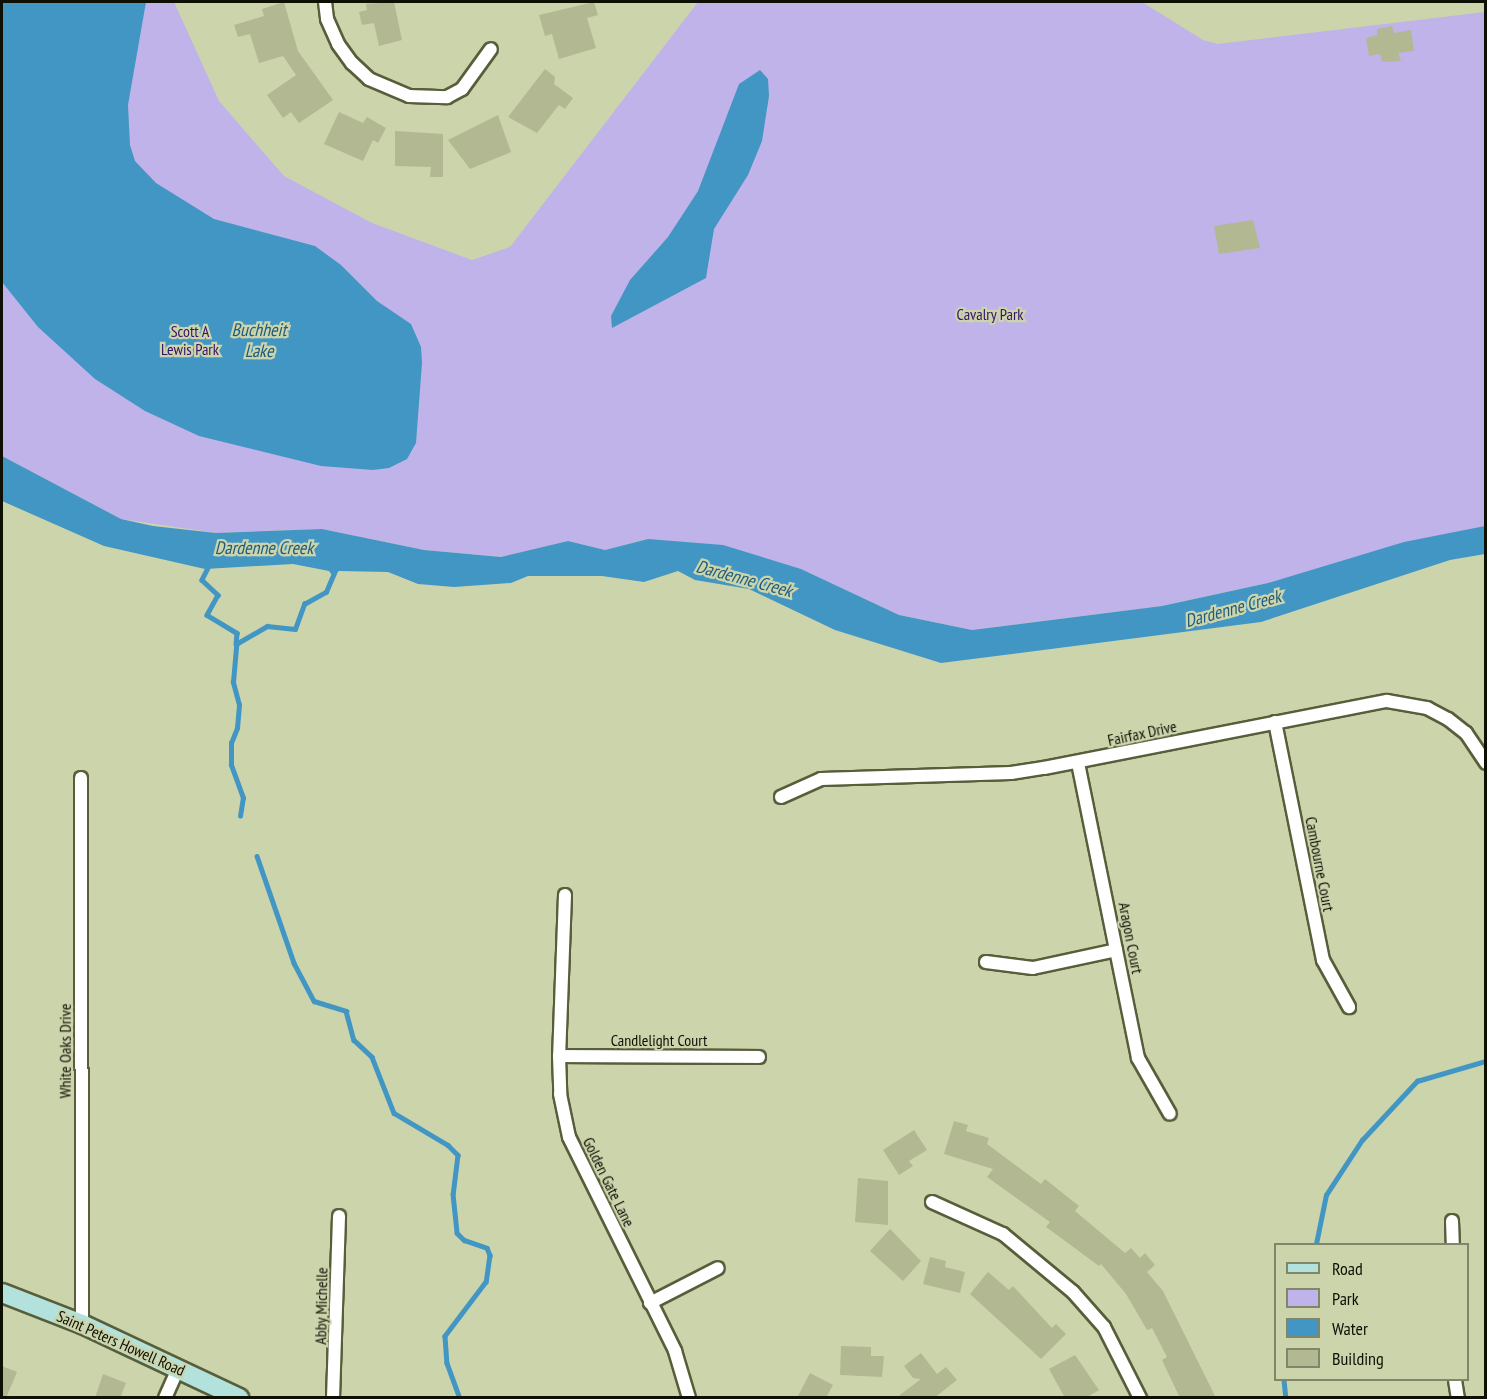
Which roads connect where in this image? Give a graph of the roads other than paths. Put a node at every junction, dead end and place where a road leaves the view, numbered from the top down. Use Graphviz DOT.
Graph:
graph roads {
  1 [pos="325,2"];
  2 [pos="491,49"];
  3 [pos="1275,722"];
  4 [pos="1078,763"];
  5 [pos="1485,763"];
  6 [pos="81,778"];
  7 [pos="781,797"];
  8 [pos="565,895"];
  9 [pos="1116,950"];
  10 [pos="986,962"];
  11 [pos="1349,1007"];
  12 [pos="559,1056"];
  13 [pos="759,1057"];
  14 [pos="1170,1114"];
  15 [pos="932,1202"];
  16 [pos="339,1216"];
  17 [pos="1452,1221"];
  18 [pos="1453,1243"];
  19 [pos="718,1268"];
  20 [pos="2,1293"];
  21 [pos="650,1303"];
  22 [pos="82,1324"];
  23 [pos="178,1369"];
  24 [pos="1455,1381"];
  25 [pos="165,1398"];
  26 [pos="239,1398"];
  27 [pos="333,1398"];
  28 [pos="689,1398"];
  29 [pos="1140,1398"];
  30 [pos="1458,1398"];
  1 -- 2 [label="street"];
  3 -- 4 [label="street, Fairfax Drive"];
  3 -- 5 [label="street, Fairfax Drive"];
  3 -- 11 [label="street, Cambourne Court"];
  4 -- 7 [label="street, Fairfax Drive"];
  4 -- 9 [label="street, Aragon Court"];
  6 -- 22 [label="street, White Oaks Drive"];
  8 -- 12 [label="street, Golden Gate Lane"];
  9 -- 10 [label="street"];
  9 -- 14 [label="street, Aragon Court"];
  12 -- 13 [label="street, Candlelight Court"];
  12 -- 21 [label="street, Golden Gate Lane"];
  15 -- 29 [label="street"];
  16 -- 27 [label="street, Abby Michelle"];
  17 -- 18 [label="street"];
  19 -- 21 [label="street"];
  20 -- 22 [label="main road, Saint Peters Howell Road"];
  21 -- 28 [label="street, Golden Gate Lane"];
  22 -- 23 [label="main road, Saint Peters Howell Road"];
  23 -- 25 [label="street"];
  23 -- 26 [label="main road, Saint Peters Howell Road"];
  24 -- 30 [label="street"];
}
